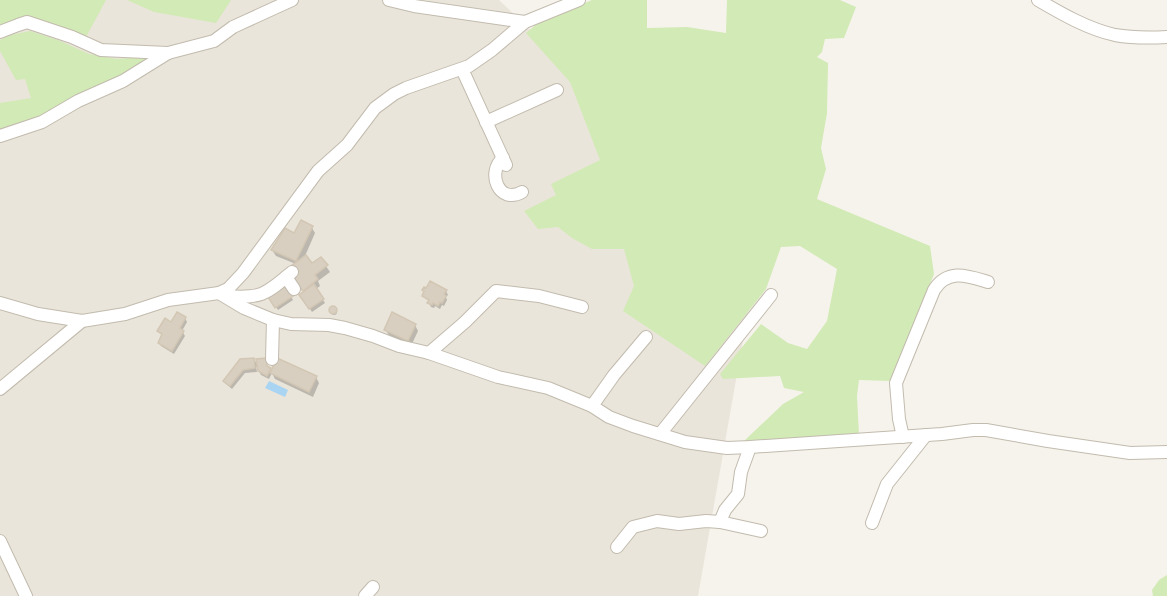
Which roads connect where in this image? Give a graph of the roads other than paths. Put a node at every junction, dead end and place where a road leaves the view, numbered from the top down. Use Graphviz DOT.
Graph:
graph roads {
  1 [pos="292,0"];
  2 [pos="390,0"];
  3 [pos="579,0"];
  4 [pos="1038,0"];
  5 [pos="525,22"];
  6 [pos="0,32"];
  7 [pos="1167,37"];
  8 [pos="168,52"];
  9 [pos="462,69"];
  10 [pos="557,90"];
  11 [pos="486,122"];
  12 [pos="0,136"];
  13 [pos="522,192"];
  14 [pos="988,282"];
  15 [pos="294,289"];
  16 [pos="222,295"];
  17 [pos="771,295"];
  18 [pos="0,303"];
  19 [pos="582,307"];
  20 [pos="273,320"];
  21 [pos="82,321"];
  22 [pos="646,337"];
  23 [pos="429,353"];
  24 [pos="272,359"];
  25 [pos="0,389"];
  26 [pos="592,406"];
  27 [pos="660,434"];
  28 [pos="926,435"];
  29 [pos="903,437"];
  30 [pos="750,447"];
  31 [pos="1167,452"];
  32 [pos="720,522"];
  33 [pos="872,524"];
  34 [pos="761,531"];
  35 [pos="0,541"];
  36 [pos="617,548"];
  37 [pos="26,596"];
  1 -- 8 [label="street"];
  2 -- 5 [label="street"];
  3 -- 5 [label="street"];
  4 -- 7 [label="street"];
  5 -- 9 [label="street"];
  6 -- 8 [label="street"];
  8 -- 12 [label="street"];
  9 -- 11 [label="street"];
  9 -- 16 [label="street"];
  10 -- 11 [label="street"];
  11 -- 13 [label="street"];
  14 -- 29 [label="street"];
  15 -- 16 [label="street"];
  16 -- 20 [label="street"];
  16 -- 21 [label="street"];
  17 -- 27 [label="street"];
  18 -- 21 [label="street"];
  19 -- 23 [label="street"];
  20 -- 23 [label="street"];
  20 -- 24 [label="street"];
  21 -- 25 [label="street"];
  22 -- 26 [label="street"];
  23 -- 26 [label="street"];
  26 -- 27 [label="street"];
  27 -- 30 [label="street"];
  28 -- 29 [label="street"];
  28 -- 31 [label="street"];
  28 -- 33 [label="street"];
  29 -- 30 [label="street"];
  30 -- 32 [label="street"];
  32 -- 34 [label="street"];
  32 -- 36 [label="street"];
  35 -- 37 [label="street"];
}
